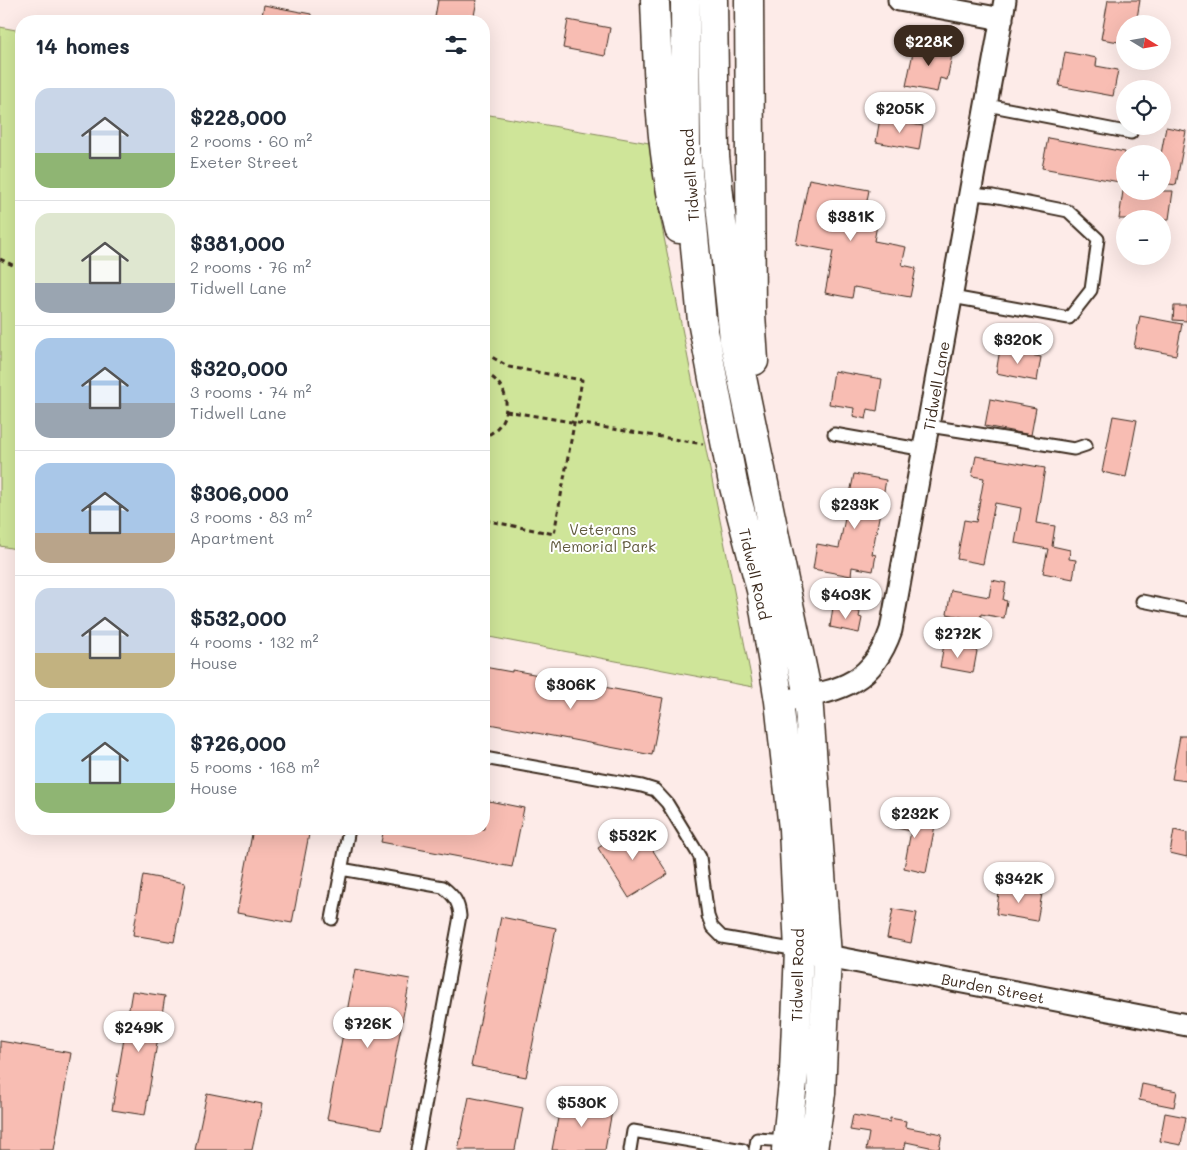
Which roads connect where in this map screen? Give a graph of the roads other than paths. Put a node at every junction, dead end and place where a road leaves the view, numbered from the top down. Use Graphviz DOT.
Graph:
graph roads {
  1 [pos="654,0"];
  2 [pos="685,0"];
  3 [pos="713,0"];
  4 [pos="748,0"];
  5 [pos="899,0"];
  6 [pos="1003,9"];
  7 [pos="987,105"];
  8 [pos="1116,130"];
  9 [pos="971,194"];
  10 [pos="952,297"];
  11 [pos="702,321"];
  12 [pos="929,426"];
  13 [pos="834,434"];
  14 [pos="1086,445"];
  15 [pos="925,450"];
  16 [pos="762,482"];
  17 [pos="1142,601"];
  18 [pos="1187,610"];
  19 [pos="808,696"];
  20 [pos="779,701"];
  21 [pos="490,759"];
  22 [pos="347,835"];
  23 [pos="341,869"];
  24 [pos="332,919"];
  25 [pos="799,950"];
  26 [pos="827,956"];
  27 [pos="1187,1025"];
  28 [pos="787,1145"];
  29 [pos="416,1150"];
  30 [pos="630,1150"];
  31 [pos="743,1150"];
  32 [pos="756,1150"];
  33 [pos="813,1150"];
  1 -- 11 [label="main road"];
  2 -- 11 [label="main road, Tidwell Road"];
  3 -- 16 [label="main road, Tidwell Road"];
  4 -- 16 [label="main road"];
  5 -- 6 [label="street"];
  6 -- 7 [label="street, Tidwell Lane"];
  7 -- 8 [label="lane"];
  7 -- 9 [label="street, Tidwell Lane"];
  9 -- 10 [label="street, Tidwell Lane"];
  9 -- 10 [label="lane"];
  10 -- 12 [label="street, Tidwell Lane"];
  11 -- 20 [label="main road, Tidwell Road"];
  12 -- 14 [label="lane"];
  12 -- 15 [label="street, Tidwell Lane"];
  13 -- 15 [label="lane"];
  15 -- 19 [label="street, Tidwell Lane"];
  16 -- 19 [label="main road, Tidwell Road"];
  17 -- 18 [label="lane"];
  19 -- 20 [label="street, Tidwell Lane"];
  19 -- 26 [label="main road, Tidwell Road"];
  20 -- 25 [label="main road, Tidwell Road"];
  21 -- 25 [label="lane"];
  22 -- 23 [label="lane"];
  23 -- 24 [label="lane"];
  23 -- 29 [label="lane"];
  25 -- 26 [label="street, Burden Street"];
  25 -- 28 [label="main road, Tidwell Road"];
  26 -- 27 [label="street, Burden Street"];
  26 -- 33 [label="main road, Tidwell Road"];
  28 -- 32 [label="lane"];
  30 -- 31 [label="lane"];
}
